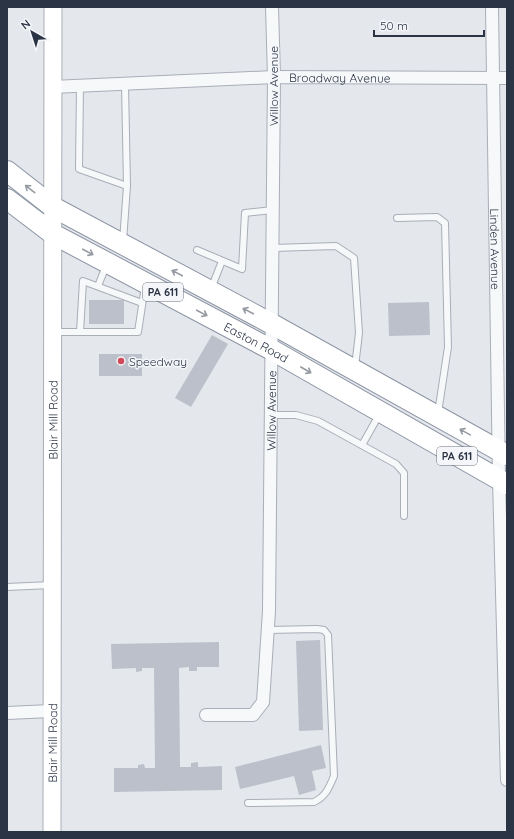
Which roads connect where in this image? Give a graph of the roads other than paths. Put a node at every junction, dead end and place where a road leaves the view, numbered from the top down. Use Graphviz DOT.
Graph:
graph roads {
  1 [pos="53,7"];
  2 [pos="272,7"];
  3 [pos="492,7"];
  4 [pos="274,77"];
  5 [pos="507,78"];
  6 [pos="493,79"];
  7 [pos="125,84"];
  8 [pos="80,86"];
  9 [pos="52,87"];
  10 [pos="7,171"];
  11 [pos="127,186"];
  12 [pos="7,199"];
  13 [pos="53,207"];
  14 [pos="273,210"];
  15 [pos="397,218"];
  16 [pos="53,234"];
  17 [pos="123,244"];
  18 [pos="272,248"];
  19 [pos="197,250"];
  20 [pos="222,261"];
  21 [pos="107,263"];
  22 [pos="145,283"];
  23 [pos="98,286"];
  24 [pos="210,291"];
  25 [pos="142,303"];
  26 [pos="272,324"];
  27 [pos="53,332"];
  28 [pos="80,332"];
  29 [pos="272,350"];
  30 [pos="355,370"];
  31 [pos="380,412"];
  32 [pos="271,415"];
  33 [pos="438,416"];
  34 [pos="362,445"];
  35 [pos="503,453"];
  36 [pos="503,482"];
  37 [pos="404,516"];
  38 [pos="51,585"];
  39 [pos="7,587"];
  40 [pos="505,601"];
  41 [pos="505,626"];
  42 [pos="268,630"];
  43 [pos="51,711"];
  44 [pos="7,713"];
  45 [pos="206,715"];
  46 [pos="507,780"];
  47 [pos="248,803"];
  48 [pos="52,832"];
  1 -- 9 [label="main road, Blair Mill Road"];
  2 -- 4 [label="street, Willow Avenue"];
  3 -- 6 [label="street, Linden Avenue"];
  4 -- 6 [label="street, Broadway Avenue"];
  4 -- 7 [label="street, Broadway Avenue"];
  4 -- 14 [label="street, Willow Avenue"];
  5 -- 6 [label="street, Broadway Avenue"];
  6 -- 35 [label="street, Linden Avenue"];
  7 -- 8 [label="street, Broadway Avenue"];
  7 -- 11 [label="lane"];
  8 -- 9 [label="street, Broadway Avenue"];
  8 -- 11 [label="lane"];
  9 -- 13 [label="main road, Blair Mill Road"];
  13 -- 10 [label="highway, Easton Road / PA 611, one-way"];
  11 -- 17 [label="lane"];
  12 -- 16 [label="highway, Easton Road / PA 611"];
  13 -- 16 [label="main road, Blair Mill Road"];
  13 -- 17 [label="highway, Easton Road / PA 611"];
  14 -- 18 [label="street, Willow Avenue"];
  14 -- 20 [label="lane"];
  15 -- 33 [label="lane"];
  16 -- 21 [label="highway, Easton Road / PA 611, one-way"];
  16 -- 27 [label="main road, Blair Mill Road"];
  24 -- 17 [label="highway, Easton Road / PA 611, one-way"];
  18 -- 26 [label="street, Willow Avenue"];
  18 -- 30 [label="lane"];
  19 -- 20 [label="lane"];
  20 -- 24 [label="lane"];
  21 -- 22 [label="highway, Easton Road / PA 611"];
  21 -- 23 [label="lane"];
  22 -- 25 [label="lane"];
  22 -- 29 [label="highway, Easton Road / PA 611, one-way"];
  23 -- 25 [label="lane"];
  23 -- 28 [label="lane"];
  26 -- 24 [label="highway, Easton Road / PA 611, one-way"];
  25 -- 28 [label="lane"];
  26 -- 29 [label="street, Willow Avenue"];
  26 -- 30 [label="highway, Easton Road / PA 611"];
  27 -- 28 [label="lane"];
  27 -- 38 [label="main road, Blair Mill Road"];
  29 -- 31 [label="highway, Easton Road / PA 611, one-way"];
  29 -- 32 [label="street, Willow Avenue"];
  30 -- 33 [label="highway, Easton Road / PA 611"];
  31 -- 34 [label="lane"];
  31 -- 36 [label="highway, Easton Road / PA 611"];
  32 -- 34 [label="lane"];
  32 -- 42 [label="street, Willow Avenue"];
  35 -- 33 [label="highway, Easton Road / PA 611, one-way"];
  34 -- 37 [label="lane"];
  35 -- 36 [label="street, Linden Avenue"];
  36 -- 40 [label="street, Linden Avenue"];
  38 -- 39 [label="lane"];
  38 -- 43 [label="main road, Blair Mill Road"];
  40 -- 41 [label="street, Linden Avenue"];
  41 -- 46 [label="street, Linden Avenue"];
  42 -- 45 [label="street, Willow Avenue"];
  42 -- 47 [label="lane"];
  43 -- 44 [label="street"];
  43 -- 48 [label="main road, Blair Mill Road"];
}
